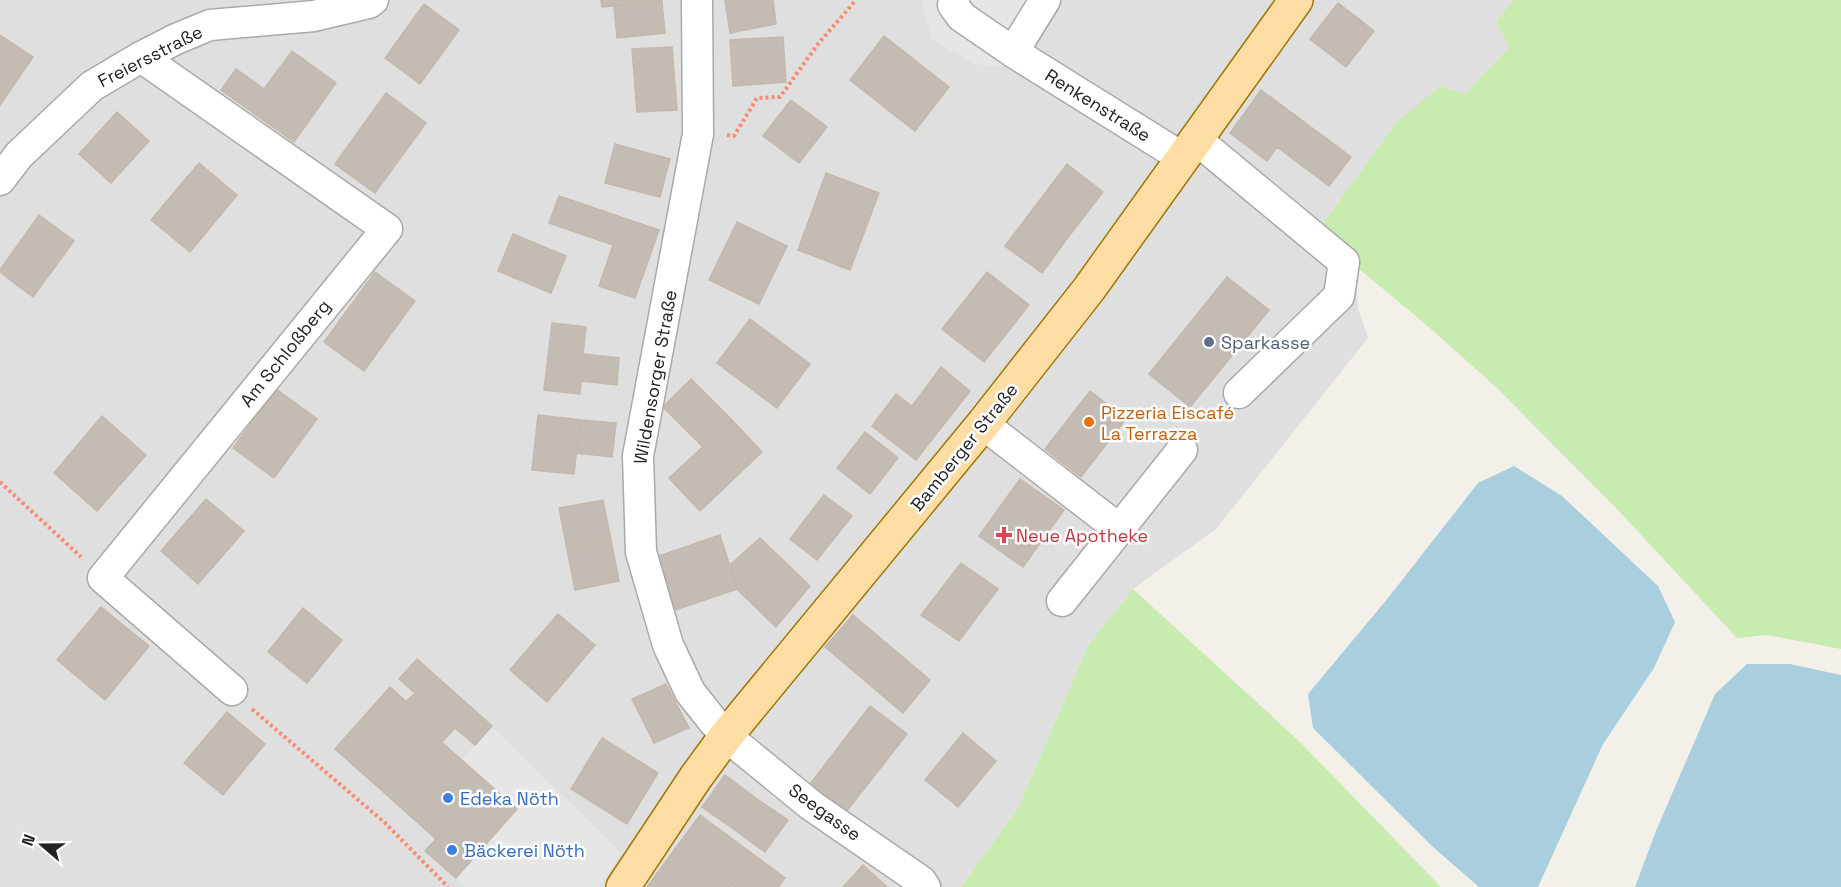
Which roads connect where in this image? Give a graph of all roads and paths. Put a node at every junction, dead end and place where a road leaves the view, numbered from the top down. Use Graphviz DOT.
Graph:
graph roads {
  1 [pos="373,0"];
  2 [pos="697,0"];
  3 [pos="856,0"];
  4 [pos="954,0"];
  5 [pos="1045,0"];
  6 [pos="1296,0"];
  7 [pos="1013,52"];
  8 [pos="141,57"];
  9 [pos="698,134"];
  10 [pos="1190,149"];
  11 [pos="0,180"];
  12 [pos="1239,393"];
  13 [pos="983,424"];
  14 [pos="1182,450"];
  15 [pos="0,482"];
  16 [pos="1119,529"];
  17 [pos="103,578"];
  18 [pos="1062,601"];
  19 [pos="232,690"];
  20 [pos="726,736"];
  21 [pos="448,887"];
  22 [pos="623,887"];
  23 [pos="925,887"];
  1 -- 8 [label="street, Freiersstraße"];
  2 -- 9 [label="street, Wildensorger Straße"];
  3 -- 9 [label="path"];
  4 -- 7 [label="street, Renkenstraße"];
  5 -- 7 [label="street"];
  6 -- 10 [label="main road, Bamberger Straße"];
  7 -- 10 [label="street, Renkenstraße"];
  8 -- 11 [label="street, Freiersstraße"];
  8 -- 17 [label="street, Am Schloßberg"];
  9 -- 20 [label="street, Wildensorger Straße"];
  10 -- 12 [label="street, Renkenstraße"];
  10 -- 13 [label="main road, Bamberger Straße"];
  13 -- 16 [label="street"];
  13 -- 20 [label="main road, Bamberger Straße"];
  14 -- 16 [label="street"];
  15 -- 17 [label="path"];
  16 -- 18 [label="street"];
  17 -- 19 [label="street"];
  19 -- 21 [label="path"];
  20 -- 22 [label="main road, Bamberger Straße"];
  20 -- 23 [label="street, Seegasse"];
}
